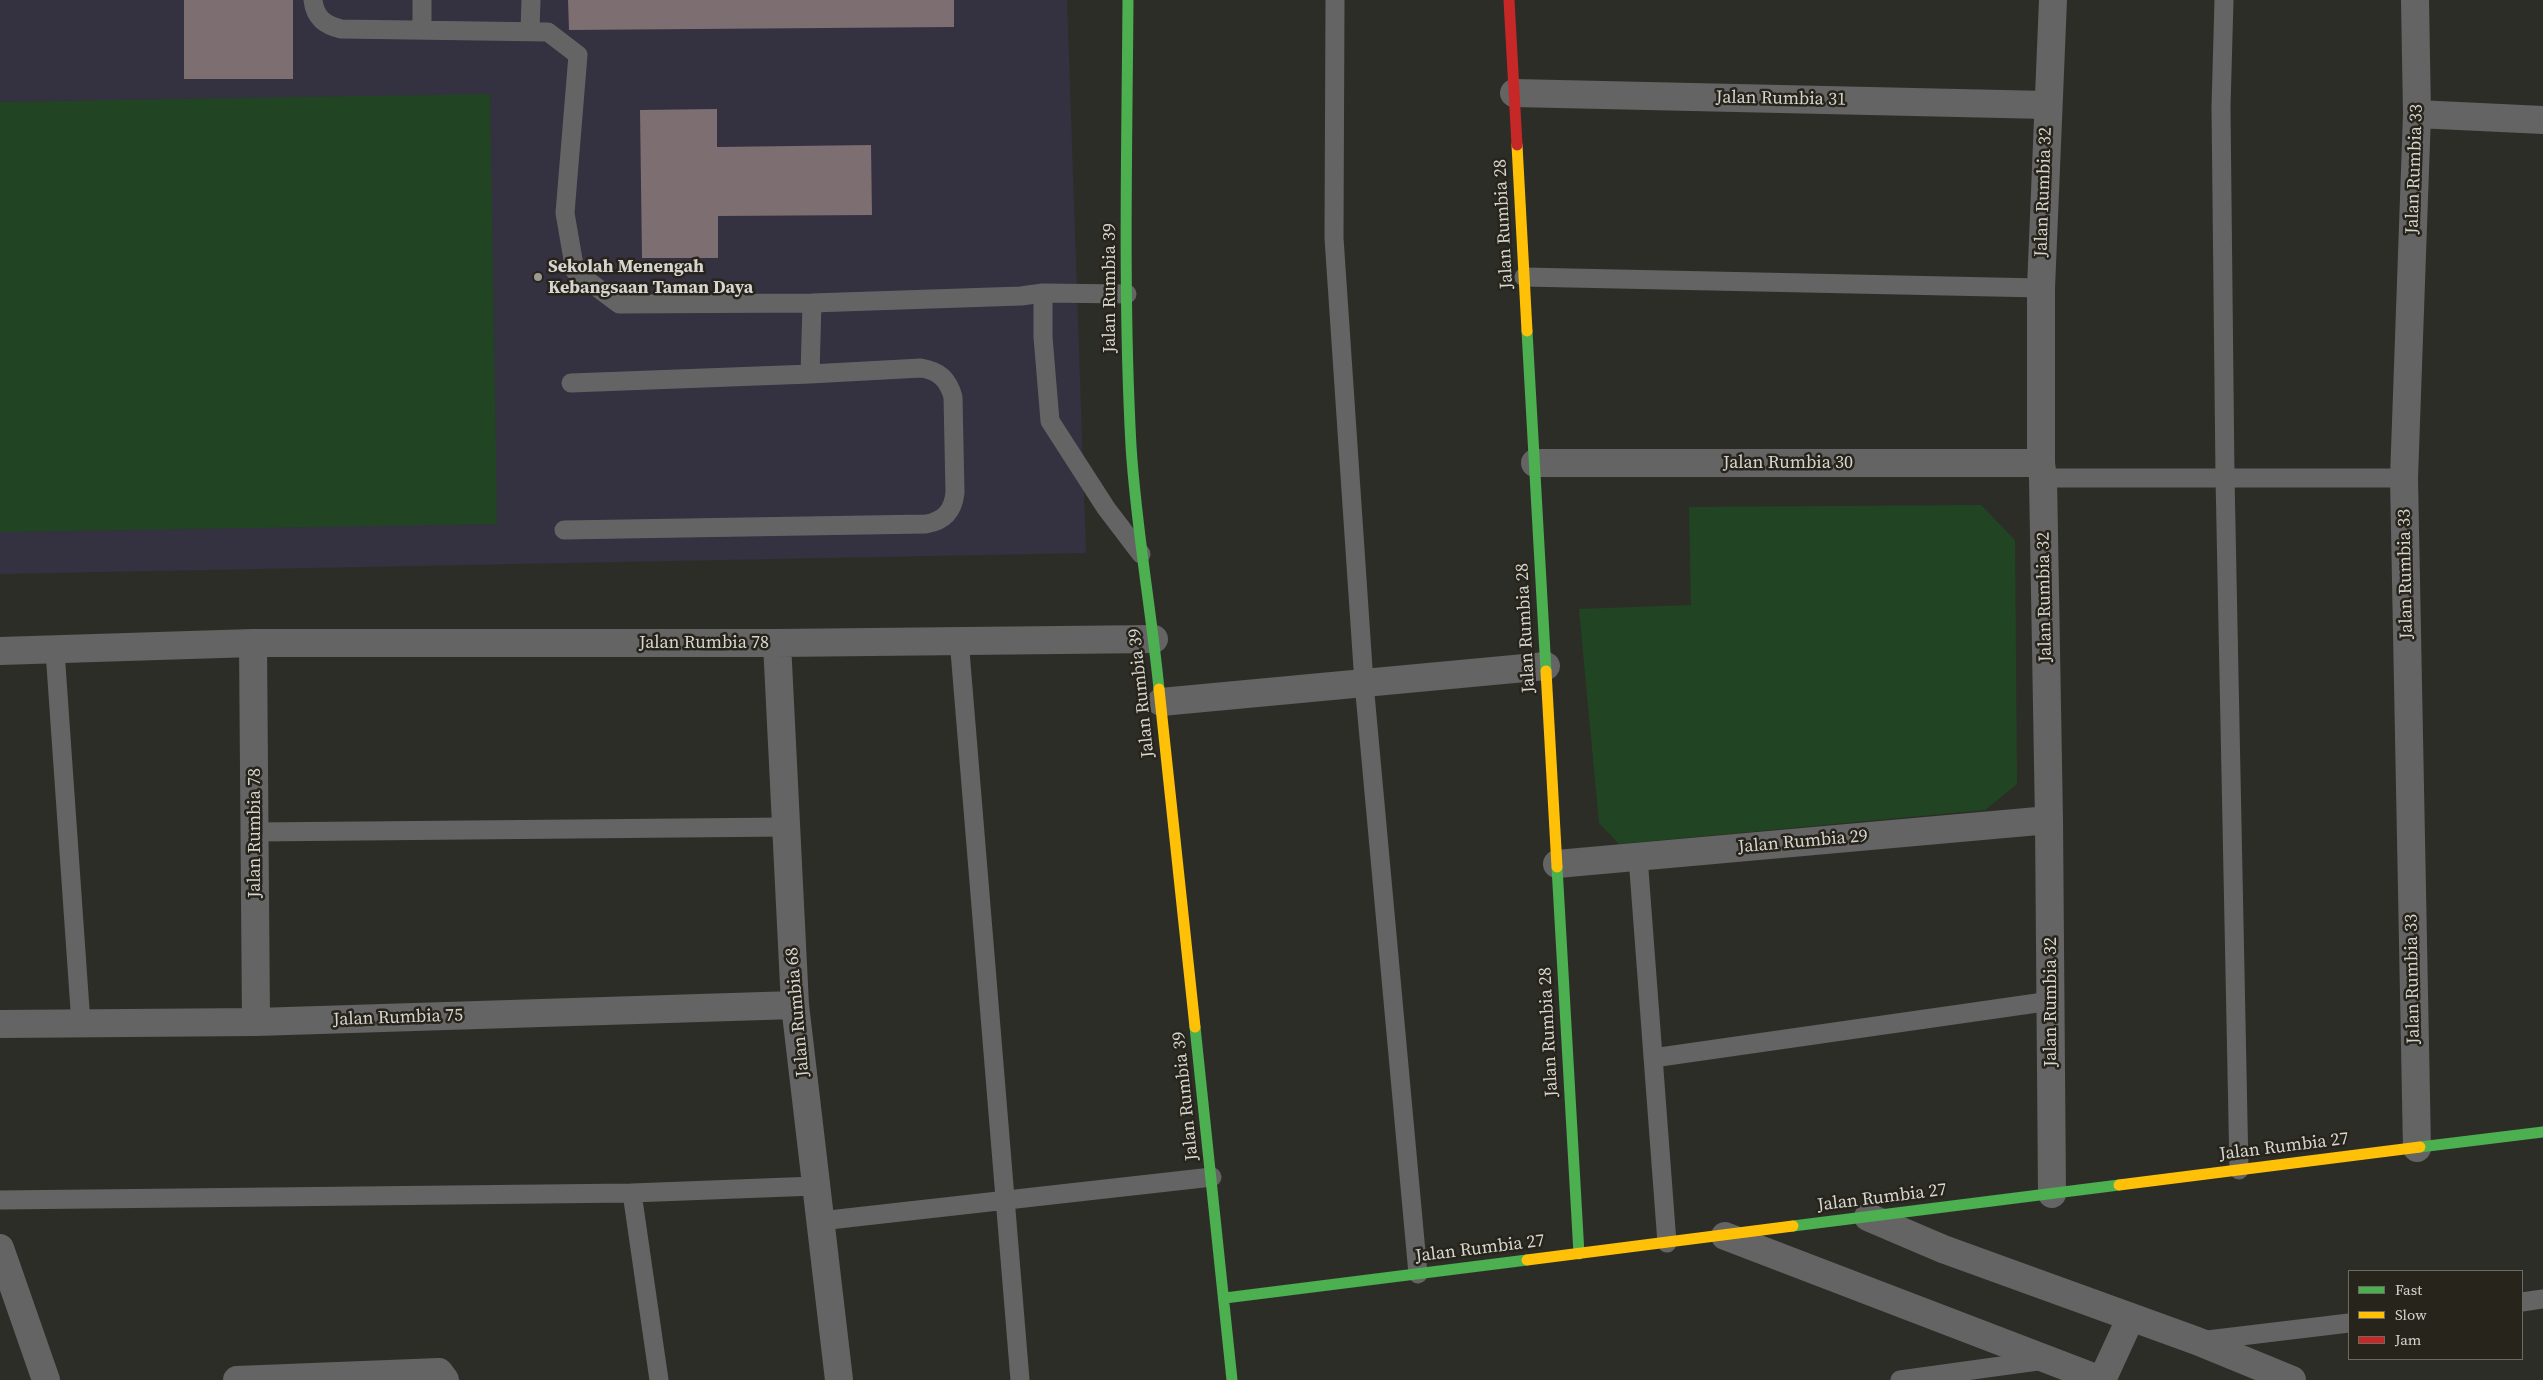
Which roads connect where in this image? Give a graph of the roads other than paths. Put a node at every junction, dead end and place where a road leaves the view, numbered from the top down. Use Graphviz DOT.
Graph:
graph roads {
  1 [pos="312,0"];
  2 [pos="422,0"];
  3 [pos="531,0"];
  4 [pos="1128,0"];
  5 [pos="1335,0"];
  6 [pos="1509,0"];
  7 [pos="2052,0"];
  8 [pos="2224,0"];
  9 [pos="2415,0"];
  10 [pos="422,30"];
  11 [pos="530,31"];
  12 [pos="1514,93"];
  13 [pos="2047,105"];
  14 [pos="2418,114"];
  15 [pos="2543,120"];
  16 [pos="1524,277"];
  17 [pos="2041,288"];
  18 [pos="1043,293"];
  19 [pos="1127,294"];
  20 [pos="812,303"];
  21 [pos="810,374"];
  22 [pos="571,383"];
  23 [pos="1535,463"];
  24 [pos="2042,470"];
  25 [pos="2225,477"];
  26 [pos="2404,478"];
  27 [pos="564,530"];
  28 [pos="1142,555"];
  29 [pos="959,639"];
  30 [pos="1154,639"];
  31 [pos="253,643"];
  32 [pos="777,643"];
  33 [pos="55,650"];
  34 [pos="0,651"];
  35 [pos="1546,666"];
  36 [pos="1364,683"];
  37 [pos="1161,702"];
  38 [pos="2049,820"];
  39 [pos="787,827"];
  40 [pos="255,832"];
  41 [pos="1638,857"];
  42 [pos="1557,864"];
  43 [pos="2051,1001"];
  44 [pos="795,1005"];
  45 [pos="256,1022"];
  46 [pos="0,1024"];
  47 [pos="80,1024"];
  48 [pos="1653,1058"];
  49 [pos="2543,1132"];
  50 [pos="2417,1148"];
  51 [pos="2239,1170"];
  52 [pos="1212,1177"];
  53 [pos="815,1186"];
  54 [pos="632,1193"];
  55 [pos="2052,1194"];
  56 [pos="1004,1199"];
  57 [pos="0,1200"];
  58 [pos="1868,1217"];
  59 [pos="820,1221"];
  60 [pos="1724,1236"];
  61 [pos="1667,1243"];
  62 [pos="0,1248"];
  63 [pos="1579,1254"];
  64 [pos="1418,1274"];
  65 [pos="1225,1298"];
  66 [pos="2543,1299"];
  67 [pos="2523,1302"];
  68 [pos="2131,1317"];
  69 [pos="2348,1323"];
  70 [pos="2197,1341"];
  71 [pos="2050,1359"];
  72 [pos="46,1380"];
  73 [pos="237,1380"];
  74 [pos="445,1380"];
  75 [pos="659,1380"];
  76 [pos="839,1380"];
  77 [pos="1020,1380"];
  78 [pos="1232,1380"];
  79 [pos="1900,1380"];
  80 [pos="2102,1380"];
  81 [pos="2292,1380"];
  1 -- 10 [label="lane"];
  2 -- 10 [label="lane"];
  3 -- 11 [label="lane"];
  4 -- 19 [label="street, Jalan Rumbia 39"];
  5 -- 36 [label="lane"];
  6 -- 12 [label="street, Jalan Rumbia 28"];
  7 -- 13 [label="street, Jalan Rumbia 32"];
  8 -- 25 [label="lane"];
  9 -- 14 [label="street, Jalan Rumbia 33"];
  10 -- 11 [label="lane"];
  11 -- 20 [label="lane"];
  12 -- 13 [label="street, Jalan Rumbia 31"];
  12 -- 16 [label="street, Jalan Rumbia 28"];
  13 -- 17 [label="street, Jalan Rumbia 32"];
  14 -- 15 [label="street"];
  14 -- 26 [label="street, Jalan Rumbia 33"];
  16 -- 17 [label="lane"];
  16 -- 23 [label="street, Jalan Rumbia 28"];
  17 -- 24 [label="street, Jalan Rumbia 32"];
  18 -- 19 [label="lane"];
  18 -- 20 [label="lane"];
  18 -- 28 [label="lane"];
  19 -- 28 [label="street, Jalan Rumbia 39"];
  20 -- 21 [label="lane"];
  21 -- 22 [label="lane"];
  21 -- 27 [label="lane"];
  23 -- 24 [label="street, Jalan Rumbia 30"];
  23 -- 35 [label="street, Jalan Rumbia 28"];
  24 -- 25 [label="lane"];
  24 -- 38 [label="street, Jalan Rumbia 32"];
  25 -- 26 [label="lane"];
  25 -- 51 [label="lane"];
  26 -- 50 [label="street, Jalan Rumbia 33"];
  28 -- 30 [label="street, Jalan Rumbia 39"];
  29 -- 30 [label="street, Jalan Rumbia 78"];
  29 -- 32 [label="street, Jalan Rumbia 78"];
  29 -- 56 [label="lane"];
  30 -- 37 [label="street, Jalan Rumbia 39"];
  31 -- 32 [label="street, Jalan Rumbia 78"];
  31 -- 33 [label="street, Jalan Rumbia 78"];
  31 -- 40 [label="street, Jalan Rumbia 78"];
  32 -- 39 [label="street, Jalan Rumbia 68"];
  33 -- 34 [label="street, Jalan Rumbia 78"];
  33 -- 47 [label="lane"];
  35 -- 36 [label="street"];
  35 -- 42 [label="street, Jalan Rumbia 28"];
  36 -- 37 [label="street"];
  36 -- 64 [label="lane"];
  37 -- 52 [label="street, Jalan Rumbia 39"];
  38 -- 41 [label="street, Jalan Rumbia 29"];
  38 -- 43 [label="street, Jalan Rumbia 32"];
  39 -- 40 [label="lane"];
  39 -- 44 [label="street, Jalan Rumbia 68"];
  40 -- 45 [label="street, Jalan Rumbia 78"];
  41 -- 42 [label="street, Jalan Rumbia 29"];
  41 -- 48 [label="lane"];
  42 -- 63 [label="street, Jalan Rumbia 28"];
  43 -- 48 [label="lane"];
  43 -- 55 [label="street, Jalan Rumbia 32"];
  44 -- 45 [label="street, Jalan Rumbia 75"];
  44 -- 53 [label="street, Jalan Rumbia 68"];
  45 -- 47 [label="street, Jalan Rumbia 75"];
  46 -- 47 [label="street, Jalan Rumbia 75"];
  48 -- 61 [label="lane"];
  49 -- 50 [label="street, Jalan Rumbia 27"];
  50 -- 51 [label="street, Jalan Rumbia 27"];
  51 -- 55 [label="street, Jalan Rumbia 27"];
  52 -- 56 [label="lane"];
  52 -- 65 [label="street, Jalan Rumbia 39"];
  53 -- 54 [label="lane"];
  53 -- 59 [label="street, Jalan Rumbia 68"];
  54 -- 57 [label="lane"];
  54 -- 75 [label="lane"];
  55 -- 58 [label="street, Jalan Rumbia 27"];
  56 -- 59 [label="lane"];
  56 -- 77 [label="lane"];
  58 -- 60 [label="street, Jalan Rumbia 27"];
  58 -- 68 [label="street"];
  59 -- 76 [label="street, Jalan Rumbia 68"];
  60 -- 61 [label="street, Jalan Rumbia 27"];
  60 -- 71 [label="street"];
  61 -- 63 [label="street, Jalan Rumbia 27"];
  62 -- 72 [label="street"];
  63 -- 64 [label="street, Jalan Rumbia 27"];
  64 -- 65 [label="street, Jalan Rumbia 27"];
  65 -- 78 [label="street, Jalan Rumbia 39"];
  66 -- 67 [label="lane"];
  68 -- 70 [label="street"];
  68 -- 80 [label="street"];
  69 -- 70 [label="lane"];
  70 -- 81 [label="street"];
  71 -- 79 [label="lane"];
  71 -- 80 [label="street"];
  73 -- 74 [label="street"];
}
